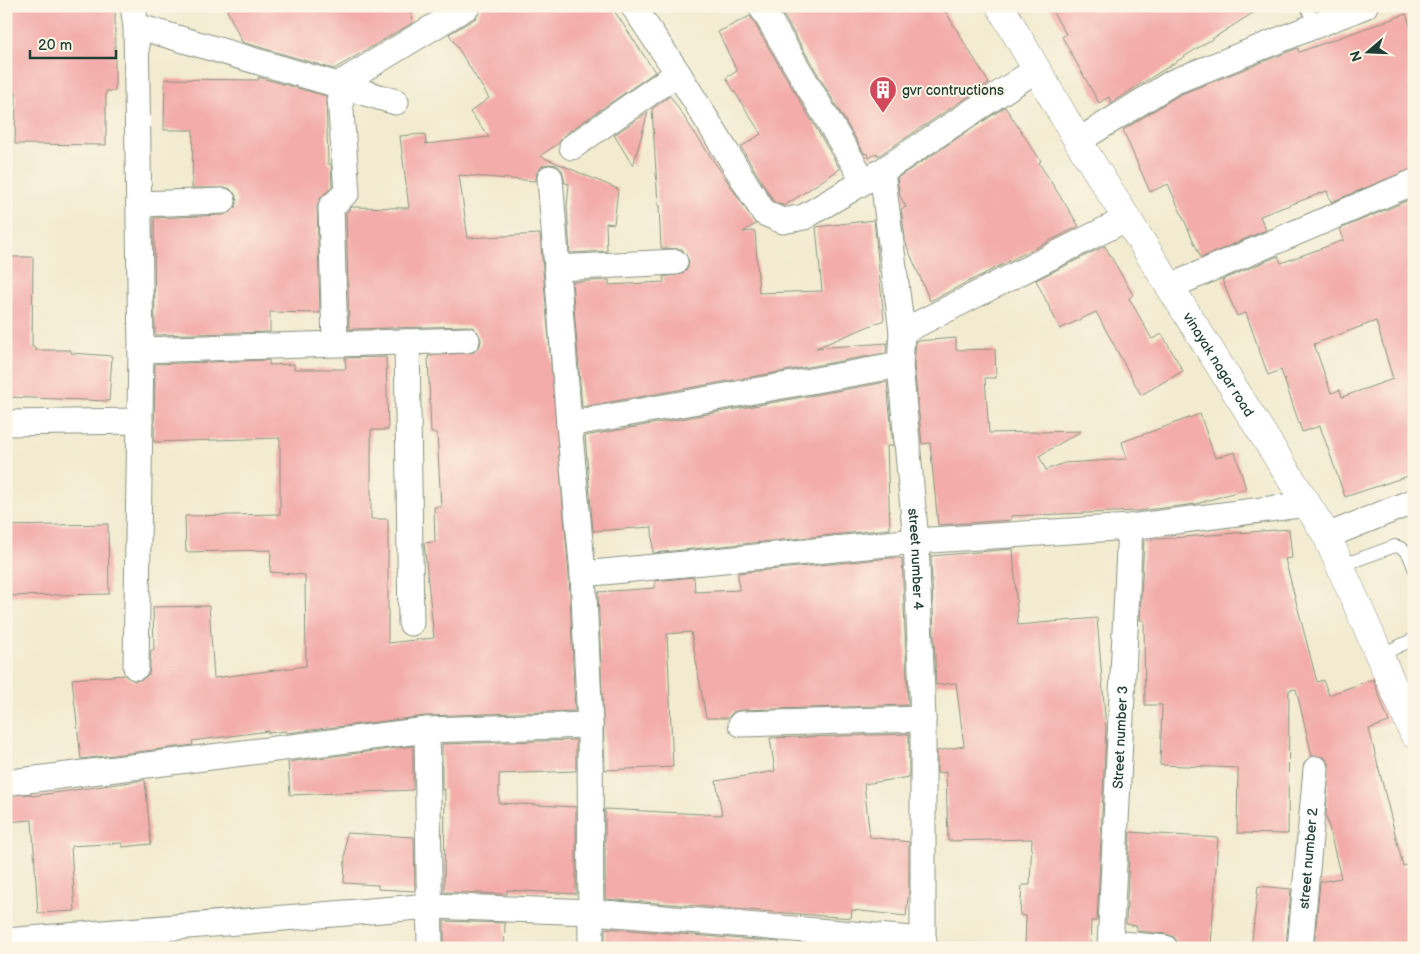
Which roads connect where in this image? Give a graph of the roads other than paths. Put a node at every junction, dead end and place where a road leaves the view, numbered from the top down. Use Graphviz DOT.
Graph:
graph roads {
  1 [pos="468,6"];
  2 [pos="633,6"];
  3 [pos="761,6"];
  4 [pos="1000,6"];
  5 [pos="1365,6"];
  6 [pos="134,16"];
  7 [pos="1311,16"];
  8 [pos="1037,69"];
  9 [pos="678,73"];
  10 [pos="339,84"];
  11 [pos="396,102"];
  12 [pos="1078,141"];
  13 [pos="572,146"];
  14 [pos="873,176"];
  15 [pos="550,178"];
  16 [pos="1414,182"];
  17 [pos="223,201"];
  18 [pos="139,204"];
  19 [pos="1126,219"];
  20 [pos="675,262"];
  21 [pos="557,268"];
  22 [pos="1169,287"];
  23 [pos="902,332"];
  24 [pos="467,340"];
  25 [pos="407,342"];
  26 [pos="335,343"];
  27 [pos="141,350"];
  28 [pos="900,365"];
  29 [pos="140,422"];
  30 [pos="6,424"];
  31 [pos="569,424"];
  32 [pos="1414,501"];
  33 [pos="1306,504"];
  34 [pos="1130,527"];
  35 [pos="1327,536"];
  36 [pos="916,541"];
  37 [pos="1340,566"];
  38 [pos="1414,568"];
  39 [pos="583,574"];
  40 [pos="411,623"];
  41 [pos="1414,639"];
  42 [pos="1380,655"];
  43 [pos="136,667"];
  44 [pos="922,719"];
  45 [pos="742,724"];
  46 [pos="590,725"];
  47 [pos="427,730"];
  48 [pos="1414,734"];
  49 [pos="1316,770"];
  50 [pos="12,782"];
  51 [pos="431,906"];
  52 [pos="592,912"];
  53 [pos="6,940"];
  54 [pos="31,943"];
  55 [pos="924,944"];
  56 [pos="1110,946"];
  57 [pos="430,948"];
  58 [pos="591,948"];
  59 [pos="1165,948"];
  60 [pos="1300,948"];
  1 -- 10 [label="street"];
  2 -- 9 [label="street"];
  3 -- 14 [label="street"];
  4 -- 8 [label="street, vinayak nagar road"];
  5 -- 7 [label="street"];
  6 -- 10 [label="street"];
  6 -- 18 [label="street"];
  7 -- 12 [label="street"];
  8 -- 12 [label="street, vinayak nagar road"];
  8 -- 14 [label="street"];
  9 -- 13 [label="street"];
  9 -- 14 [label="street"];
  10 -- 11 [label="street"];
  10 -- 26 [label="street"];
  12 -- 19 [label="street, vinayak nagar road"];
  14 -- 23 [label="street, street number 4"];
  15 -- 21 [label="street"];
  16 -- 22 [label="street"];
  17 -- 18 [label="street"];
  18 -- 27 [label="street"];
  19 -- 22 [label="street, vinayak nagar road"];
  19 -- 23 [label="street"];
  20 -- 21 [label="street"];
  21 -- 31 [label="street"];
  22 -- 33 [label="street, vinayak nagar road"];
  23 -- 28 [label="street, street number 4"];
  24 -- 25 [label="street"];
  25 -- 26 [label="street"];
  25 -- 40 [label="street"];
  26 -- 27 [label="street"];
  27 -- 29 [label="street"];
  28 -- 31 [label="street"];
  28 -- 36 [label="street, street number 4"];
  29 -- 30 [label="street"];
  29 -- 43 [label="street"];
  31 -- 39 [label="street"];
  32 -- 35 [label="street"];
  33 -- 34 [label="street"];
  33 -- 35 [label="street, vinayak nagar road"];
  34 -- 36 [label="street"];
  34 -- 56 [label="street, Street number 3"];
  35 -- 37 [label="street, vinayak nagar road"];
  36 -- 39 [label="street"];
  36 -- 44 [label="street, street number 4"];
  37 -- 38 [label="lane"];
  37 -- 42 [label="street, vinayak nagar road"];
  39 -- 46 [label="street"];
  41 -- 42 [label="lane"];
  42 -- 48 [label="street, vinayak nagar road"];
  44 -- 45 [label="street"];
  44 -- 55 [label="street, street number 4"];
  46 -- 47 [label="street"];
  46 -- 52 [label="street"];
  47 -- 50 [label="street"];
  47 -- 51 [label="street"];
  49 -- 60 [label="street, street number 2"];
  51 -- 52 [label="street"];
  51 -- 54 [label="street"];
  51 -- 57 [label="street"];
  52 -- 55 [label="street"];
  52 -- 58 [label="street"];
  53 -- 54 [label="street"];
  56 -- 59 [label="street"];
}
